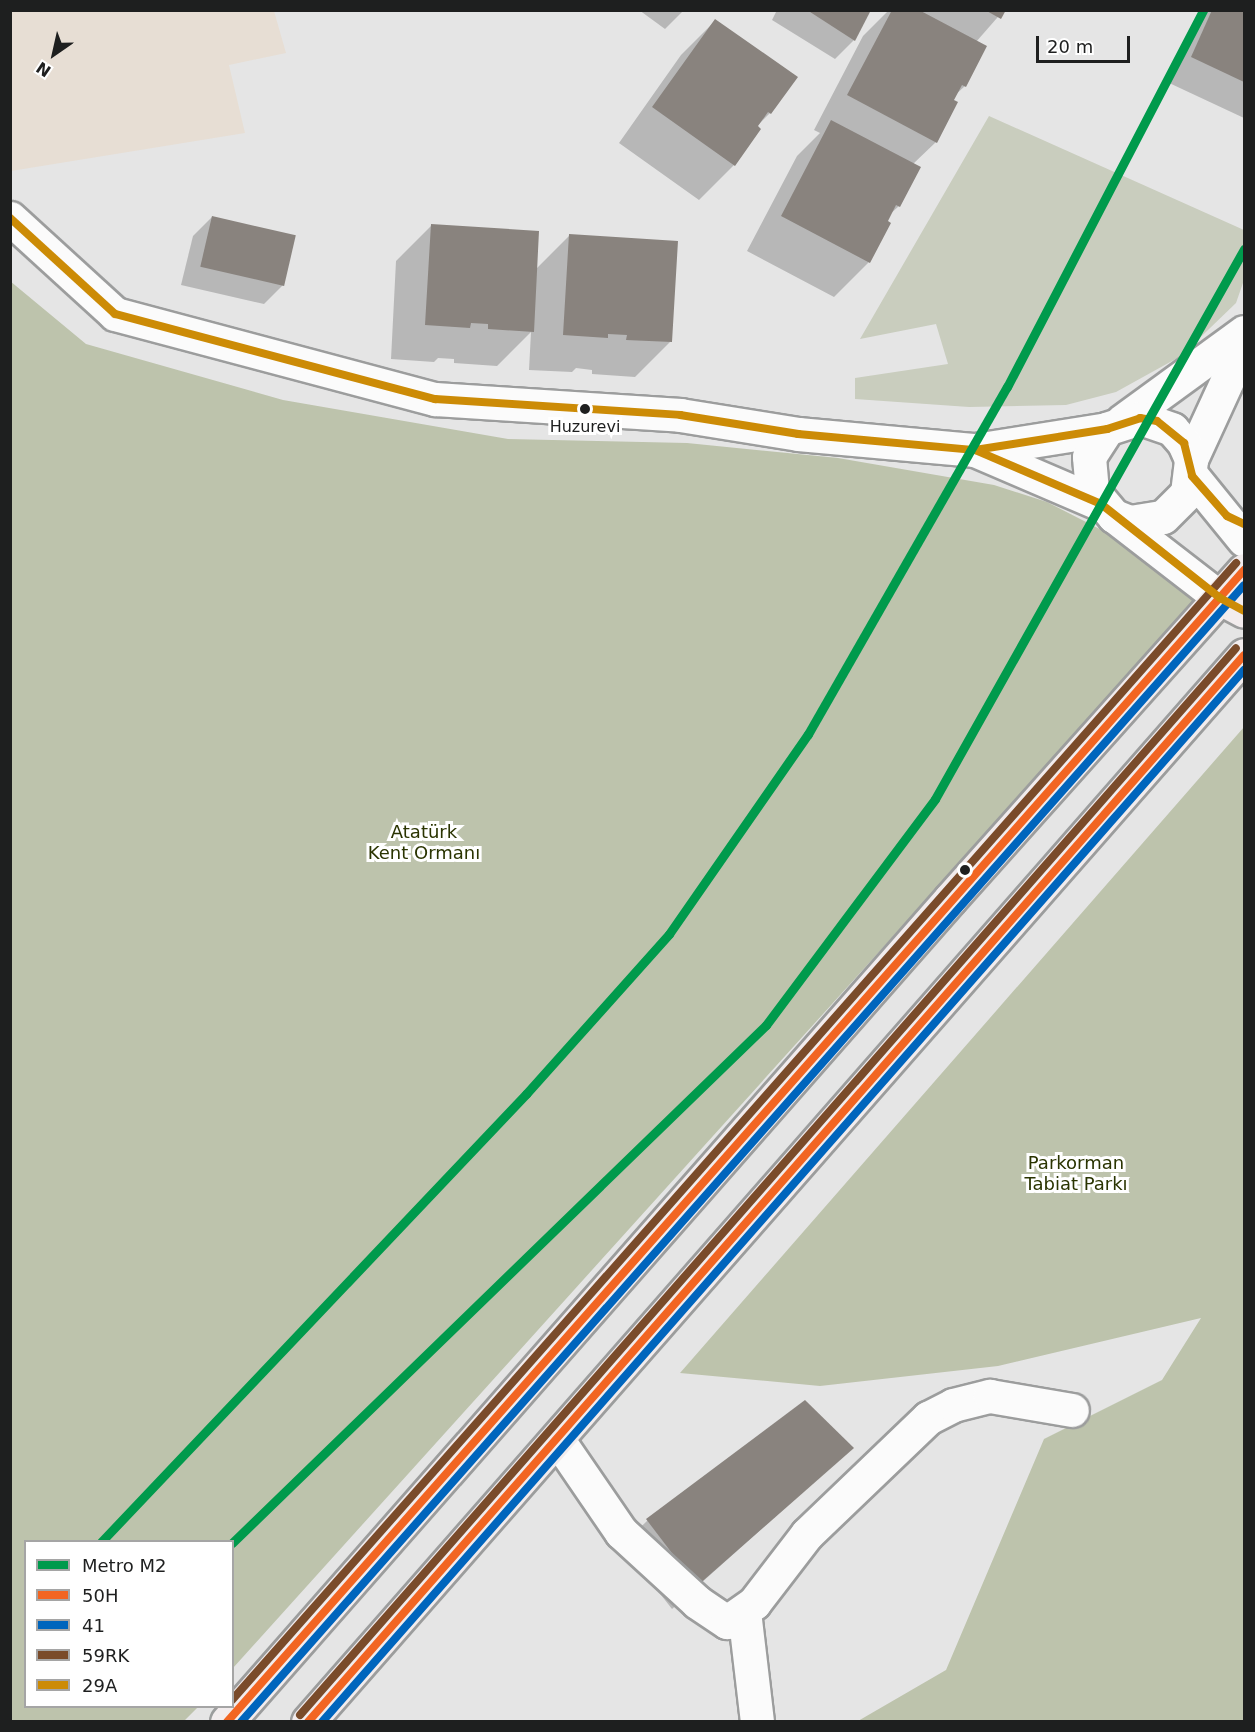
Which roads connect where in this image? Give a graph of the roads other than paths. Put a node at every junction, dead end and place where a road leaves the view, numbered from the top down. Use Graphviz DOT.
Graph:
graph roads {
  1 [pos="10,218"];
  2 [pos="1245,332"];
  3 [pos="1245,344"];
  4 [pos="1115,425"];
  5 [pos="975,450"];
  6 [pos="1191,468"];
  7 [pos="1107,510"];
  8 [pos="1239,527"];
  9 [pos="1245,570"];
  10 [pos="1221,596"];
  11 [pos="1245,655"];
  12 [pos="1072,1410"];
  13 [pos="558,1440"];
  14 [pos="744,1611"];
  15 [pos="227,1722"];
  16 [pos="308,1722"];
  17 [pos="757,1722"];
  1 -- 5 [label="street"];
  2 -- 4 [label="street"];
  3 -- 6 [label="street"];
  4 -- 5 [label="street"];
  4 -- 6 [label="street"];
  4 -- 7 [label="street"];
  5 -- 7 [label="street"];
  6 -- 7 [label="street"];
  6 -- 8 [label="street"];
  7 -- 10 [label="street"];
  9 -- 10 [label="main road"];
  10 -- 15 [label="main road"];
  11 -- 13 [label="main road"];
  12 -- 14 [label="street"];
  13 -- 14 [label="street"];
  13 -- 16 [label="main road"];
  14 -- 17 [label="street"];
}
